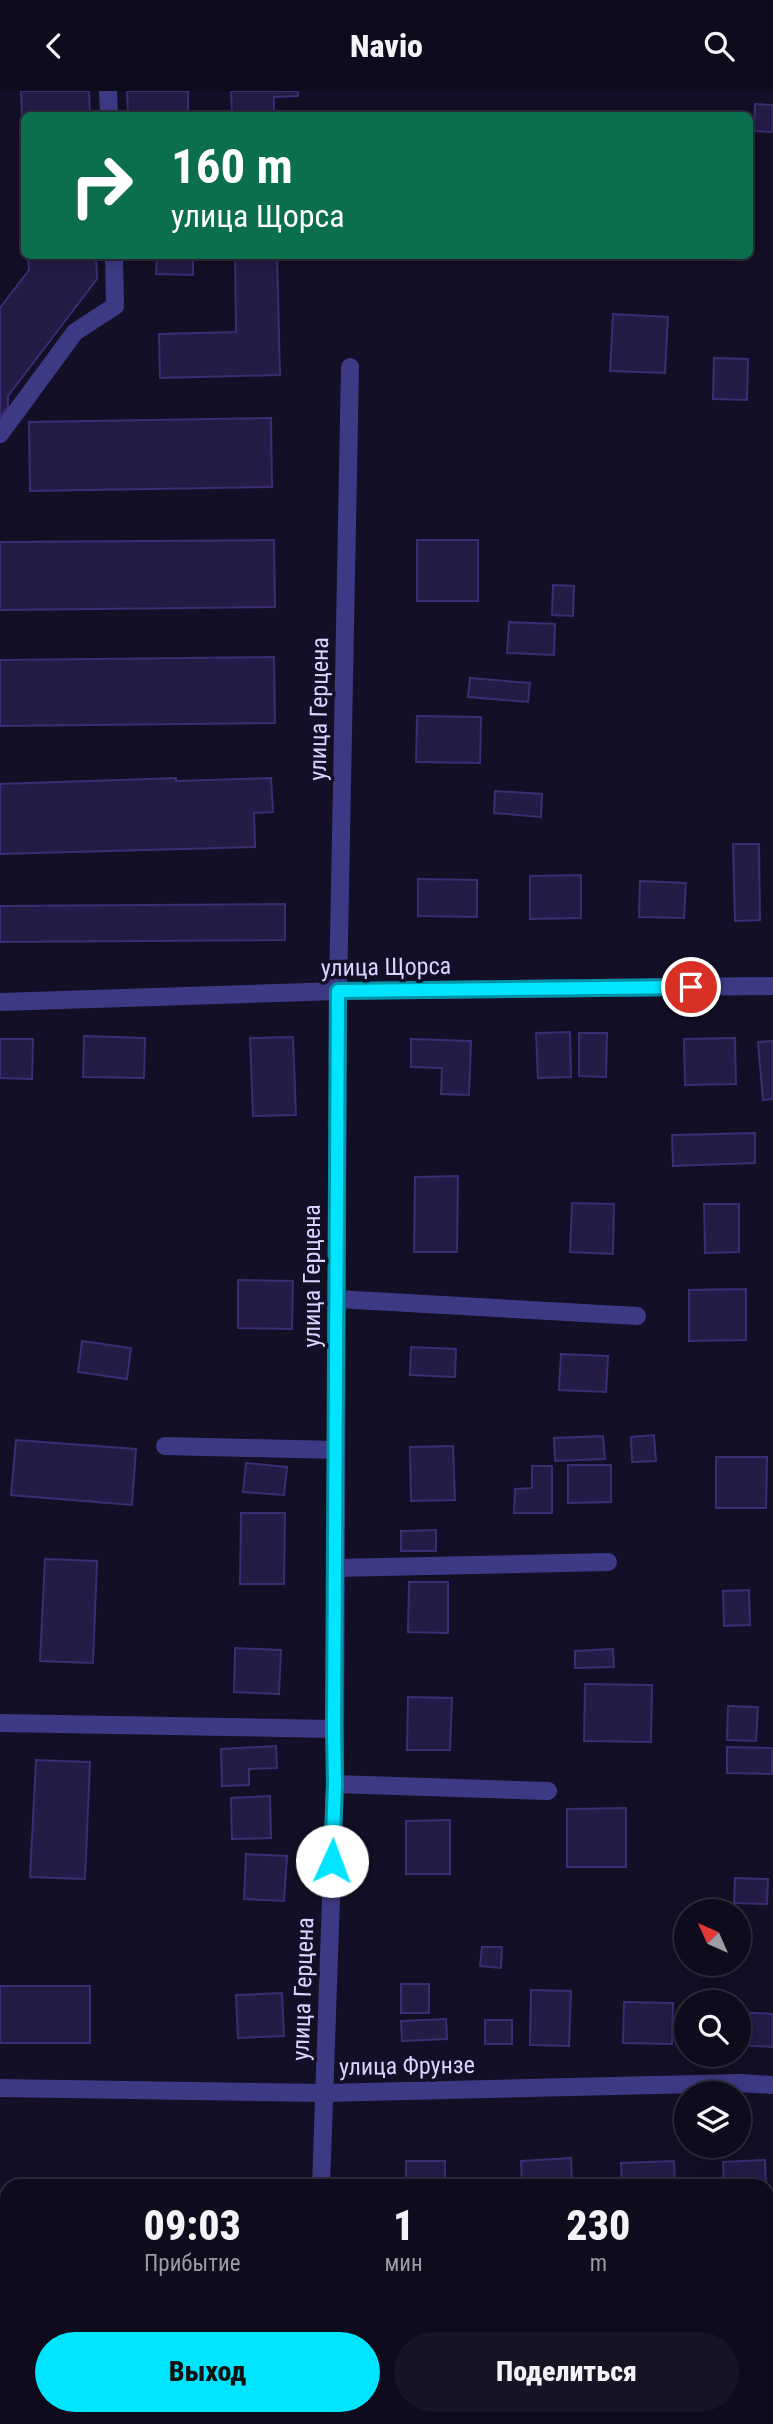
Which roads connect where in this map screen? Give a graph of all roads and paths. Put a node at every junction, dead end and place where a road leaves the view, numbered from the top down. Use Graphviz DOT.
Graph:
graph roads {
  1 [pos="108,91"];
  2 [pos="109,112"];
  3 [pos="114,259"];
  4 [pos="350,367"];
  5 [pos="0,434"];
  6 [pos="773,986"];
  7 [pos="338,991"];
  8 [pos="0,1002"];
  9 [pos="337,1299"];
  10 [pos="637,1316"];
  11 [pos="165,1446"];
  12 [pos="336,1450"];
  13 [pos="608,1562"];
  14 [pos="335,1568"];
  15 [pos="0,1723"];
  16 [pos="334,1729"];
  17 [pos="335,1784"];
  18 [pos="548,1791"];
  19 [pos="773,2085"];
  20 [pos="0,2088"];
  21 [pos="324,2092"];
  22 [pos="321,2179"];
  1 -- 2 [label="street"];
  3 -- 5 [label="street"];
  4 -- 7 [label="street, улица Герцена"];
  6 -- 7 [label="street, улица Щорса"];
  7 -- 8 [label="street, улица Щорса"];
  7 -- 9 [label="street, улица Герцена"];
  9 -- 10 [label="street"];
  9 -- 12 [label="street, улица Герцена"];
  11 -- 12 [label="street"];
  12 -- 14 [label="street, улица Герцена"];
  13 -- 14 [label="street"];
  14 -- 16 [label="street, улица Герцена"];
  15 -- 16 [label="street"];
  16 -- 17 [label="street, улица Герцена"];
  17 -- 18 [label="street"];
  17 -- 21 [label="street, улица Герцена"];
  19 -- 21 [label="street, улица Фрунзе"];
  20 -- 21 [label="street, улица Фрунзе"];
  21 -- 22 [label="street, улица Герцена"];
}
